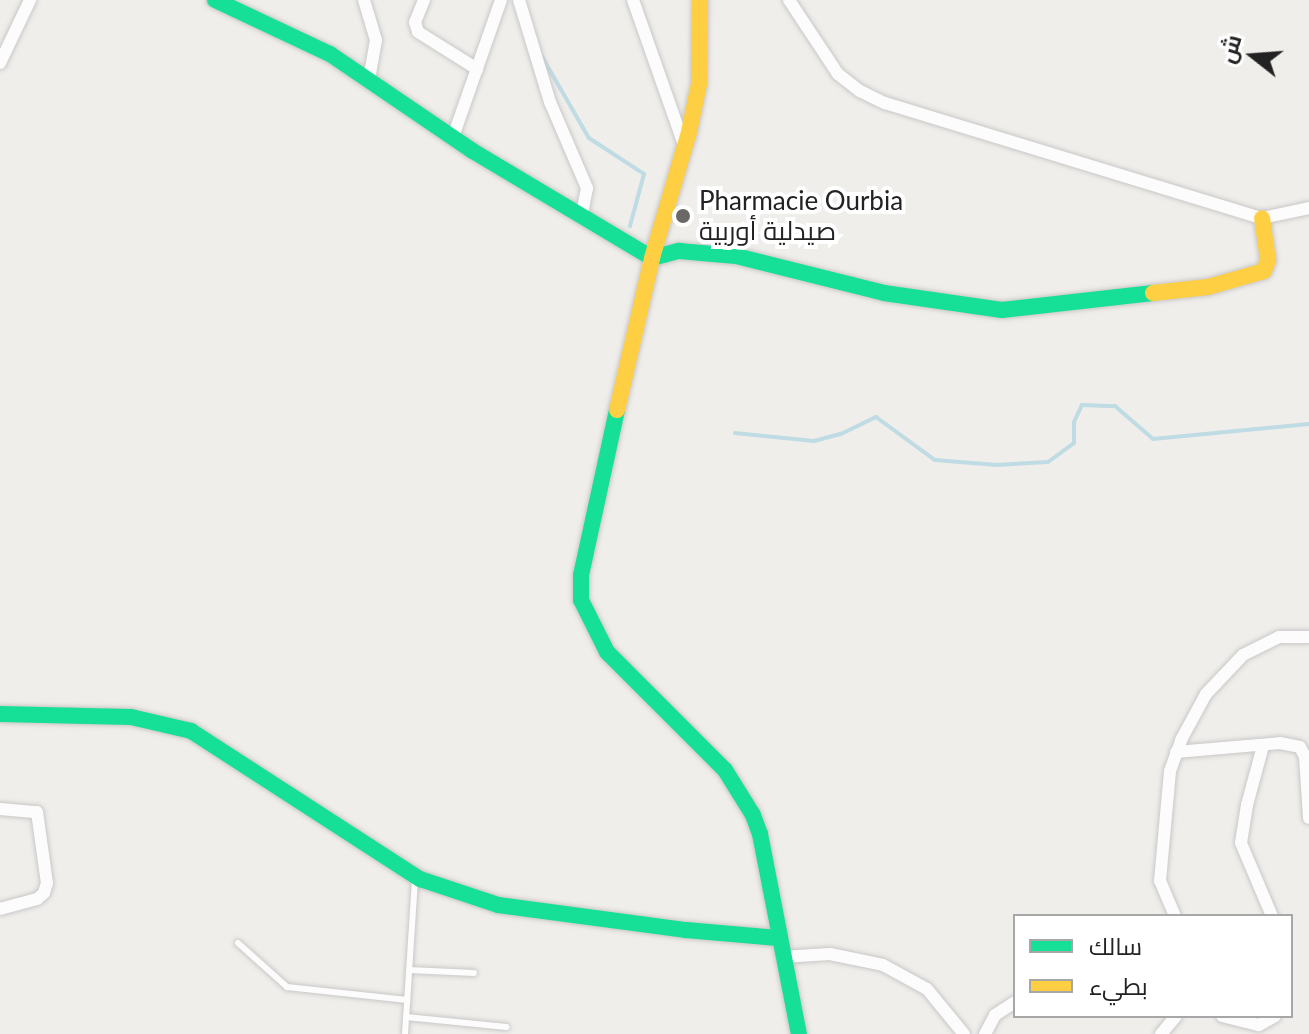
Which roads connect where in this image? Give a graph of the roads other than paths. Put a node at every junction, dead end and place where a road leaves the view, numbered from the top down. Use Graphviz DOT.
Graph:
graph roads {
  1 [pos="30,0"];
  2 [pos="215,0"];
  3 [pos="364,0"];
  4 [pos="424,0"];
  5 [pos="501,0"];
  6 [pos="519,0"];
  7 [pos="633,0"];
  8 [pos="700,0"];
  9 [pos="789,0"];
  10 [pos="0,63"];
  11 [pos="477,69"];
  12 [pos="369,78"];
  13 [pos="453,137"];
  14 [pos="685,148"];
  15 [pos="1309,208"];
  16 [pos="582,214"];
  17 [pos="1262,218"];
  18 [pos="652,258"];
  19 [pos="1309,637"];
  20 [pos="0,714"];
  21 [pos="1263,746"];
  22 [pos="1176,752"];
  23 [pos="0,809"];
  24 [pos="1309,818"];
  25 [pos="415,876"];
  26 [pos="0,909"];
  27 [pos="1174,914"];
  28 [pos="1271,914"];
  29 [pos="778,938"];
  30 [pos="238,943"];
  31 [pos="782,957"];
  32 [pos="409,970"];
  33 [pos="474,973"];
  34 [pos="407,1000"];
  35 [pos="1013,1003"];
  36 [pos="406,1017"];
  37 [pos="1174,1018"];
  38 [pos="1230,1018"];
  39 [pos="1271,1018"];
  40 [pos="507,1027"];
  41 [pos="405,1034"];
  42 [pos="799,1034"];
  43 [pos="964,1034"];
  44 [pos="985,1034"];
  45 [pos="1161,1034"];
  1 -- 10 [label="street"];
  2 -- 12 [label="street"];
  3 -- 12 [label="street"];
  4 -- 11 [label="street"];
  5 -- 11 [label="street"];
  6 -- 16 [label="street"];
  7 -- 14 [label="street"];
  8 -- 14 [label="street"];
  9 -- 17 [label="street"];
  11 -- 13 [label="street"];
  12 -- 13 [label="street"];
  13 -- 16 [label="street"];
  14 -- 18 [label="street"];
  15 -- 17 [label="street"];
  16 -- 18 [label="street"];
  17 -- 18 [label="street"];
  18 -- 29 [label="street"];
  19 -- 22 [label="street"];
  20 -- 25 [label="street"];
  21 -- 22 [label="street"];
  21 -- 24 [label="street"];
  21 -- 28 [label="street"];
  22 -- 27 [label="street"];
  23 -- 26 [label="street"];
  25 -- 29 [label="street"];
  25 -- 32 [label="lane"];
  29 -- 31 [label="street"];
  30 -- 34 [label="lane"];
  31 -- 42 [label="street"];
  31 -- 43 [label="street"];
  32 -- 33 [label="lane"];
  32 -- 34 [label="lane"];
  34 -- 36 [label="lane"];
  35 -- 44 [label="street"];
  36 -- 40 [label="lane"];
  36 -- 41 [label="lane"];
  37 -- 45 [label="street"];
  38 -- 39 [label="street"];
}
